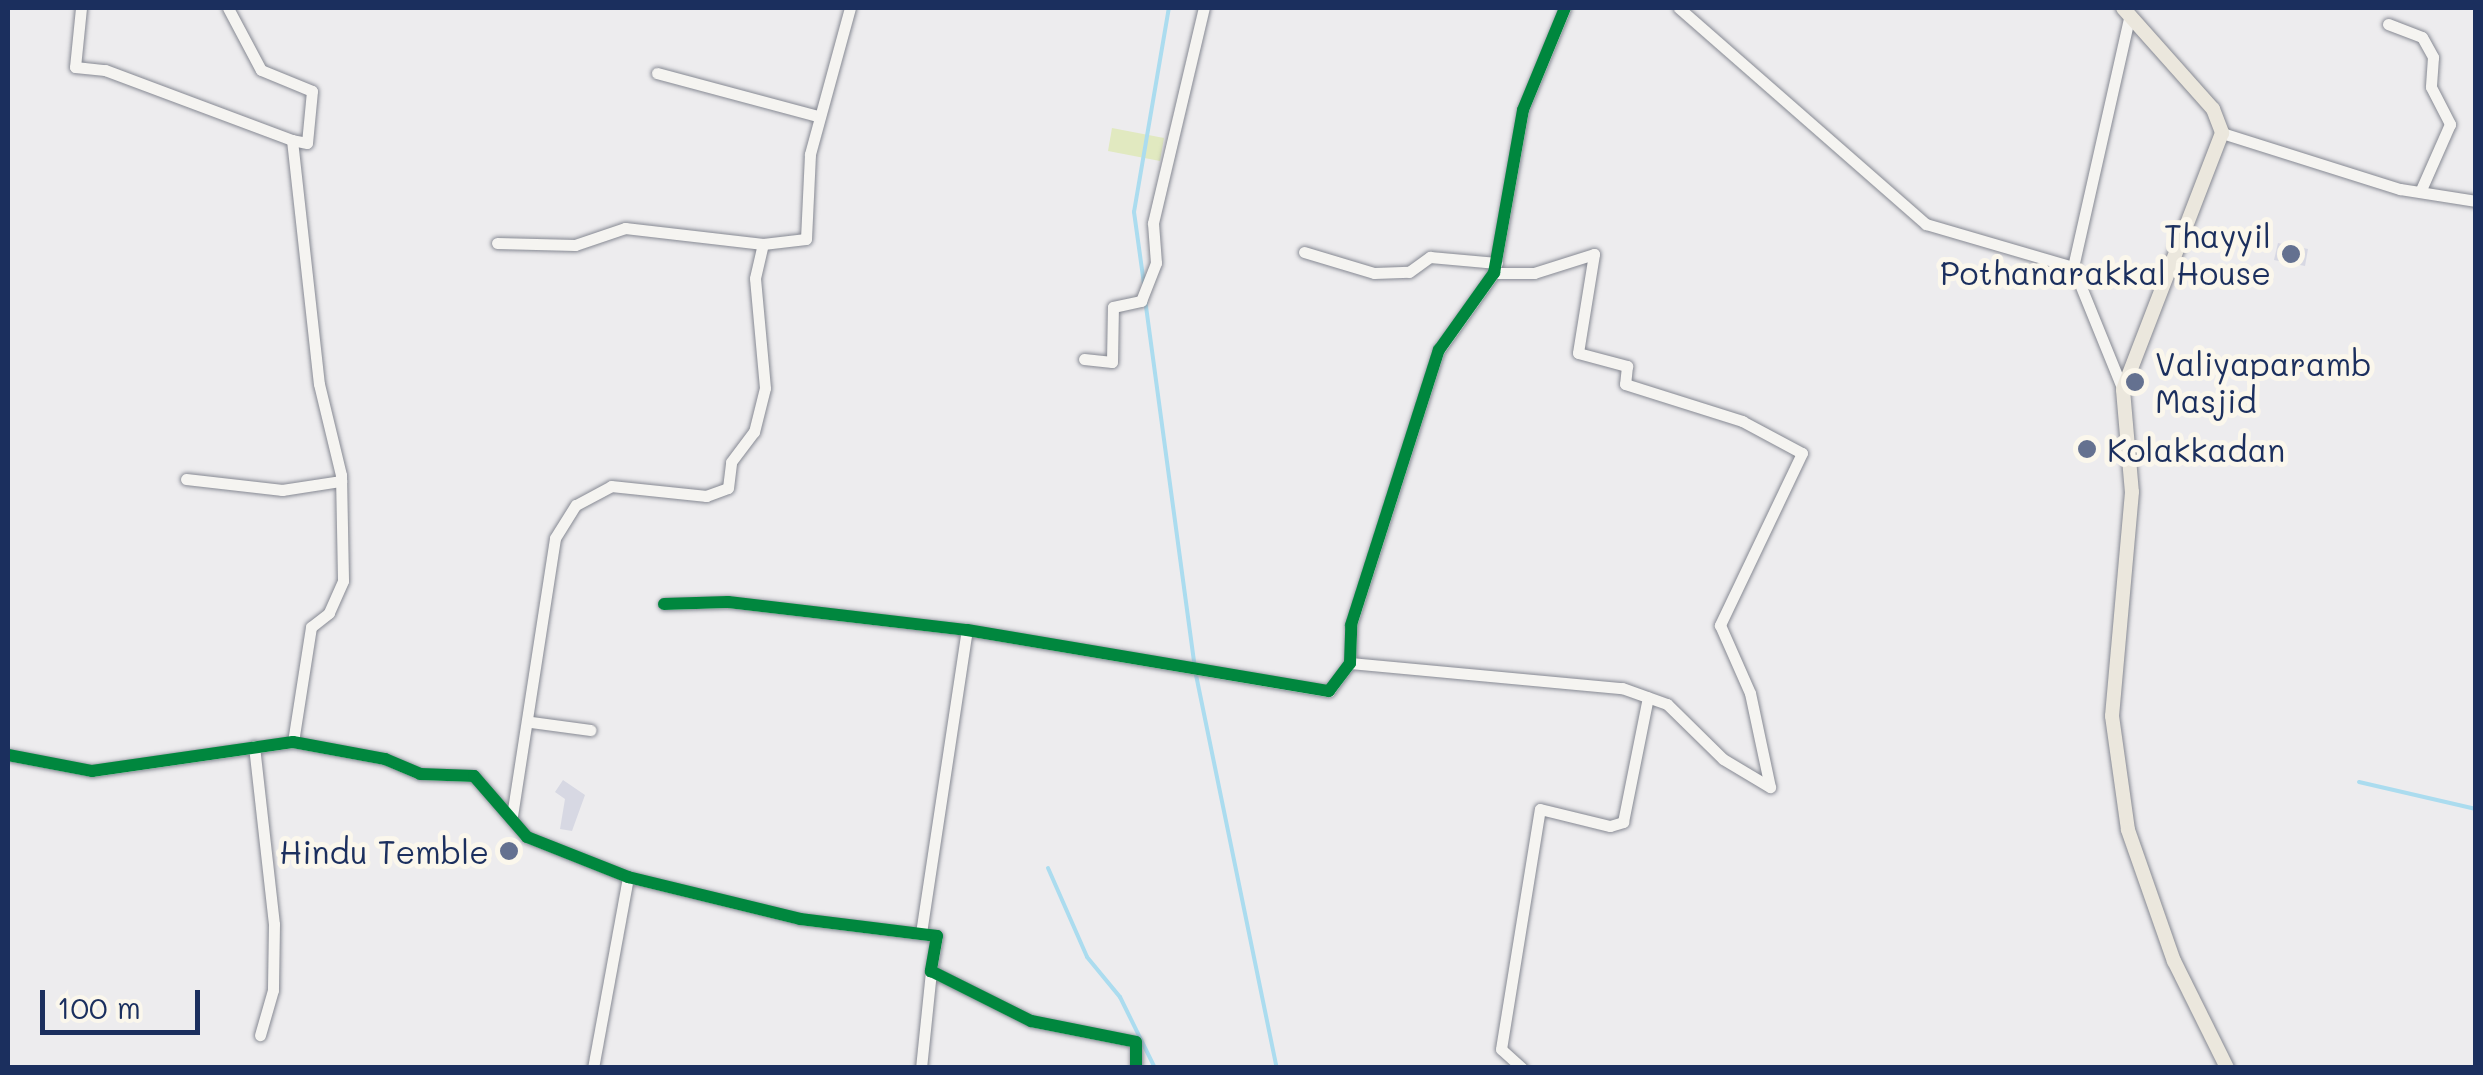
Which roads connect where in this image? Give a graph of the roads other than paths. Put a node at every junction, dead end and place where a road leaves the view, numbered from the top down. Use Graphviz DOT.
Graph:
graph roads {
  1 [pos="80,8"];
  2 [pos="228,8"];
  3 [pos="850,8"];
  4 [pos="1204,8"];
  5 [pos="1565,8"];
  6 [pos="1679,8"];
  7 [pos="2126,11"];
  8 [pos="2388,24"];
  9 [pos="656,73"];
  10 [pos="818,116"];
  11 [pos="2222,134"];
  12 [pos="292,140"];
  13 [pos="2420,192"];
  14 [pos="2476,200"];
  15 [pos="497,243"];
  16 [pos="763,244"];
  17 [pos="1304,252"];
  18 [pos="2073,267"];
  19 [pos="1496,268"];
  20 [pos="1084,359"];
  21 [pos="2123,390"];
  22 [pos="186,480"];
  23 [pos="341,481"];
  24 [pos="664,604"];
  25 [pos="967,630"];
  26 [pos="1350,663"];
  27 [pos="1648,698"];
  28 [pos="532,722"];
  29 [pos="590,730"];
  30 [pos="292,742"];
  31 [pos="254,746"];
  32 [pos="8,755"];
  33 [pos="512,816"];
  34 [pos="628,878"];
  35 [pos="921,932"];
  36 [pos="932,971"];
  37 [pos="260,1035"];
  38 [pos="593,1068"];
  39 [pos="921,1068"];
  40 [pos="1136,1068"];
  41 [pos="1522,1068"];
  42 [pos="2227,1068"];
  1 -- 12 [label="street"];
  2 -- 12 [label="street"];
  3 -- 10 [label="street"];
  4 -- 20 [label="street"];
  5 -- 19 [label="street"];
  6 -- 18 [label="street"];
  7 -- 11 [label="main road"];
  7 -- 18 [label="street"];
  8 -- 13 [label="street"];
  9 -- 10 [label="street"];
  10 -- 16 [label="street"];
  11 -- 13 [label="street"];
  11 -- 21 [label="main road"];
  12 -- 23 [label="street"];
  13 -- 14 [label="street"];
  15 -- 16 [label="street"];
  16 -- 28 [label="street"];
  17 -- 19 [label="street"];
  18 -- 21 [label="street"];
  19 -- 26 [label="street"];
  19 -- 27 [label="street"];
  21 -- 42 [label="main road"];
  22 -- 23 [label="street"];
  23 -- 30 [label="street"];
  24 -- 25 [label="street"];
  25 -- 26 [label="street"];
  25 -- 35 [label="street"];
  26 -- 27 [label="street"];
  27 -- 41 [label="street"];
  28 -- 29 [label="street"];
  28 -- 33 [label="street"];
  30 -- 31 [label="street"];
  30 -- 33 [label="street"];
  31 -- 32 [label="street"];
  31 -- 37 [label="street"];
  33 -- 34 [label="street"];
  34 -- 35 [label="street"];
  34 -- 38 [label="street"];
  35 -- 36 [label="street"];
  36 -- 39 [label="street"];
  36 -- 40 [label="street"];
}
